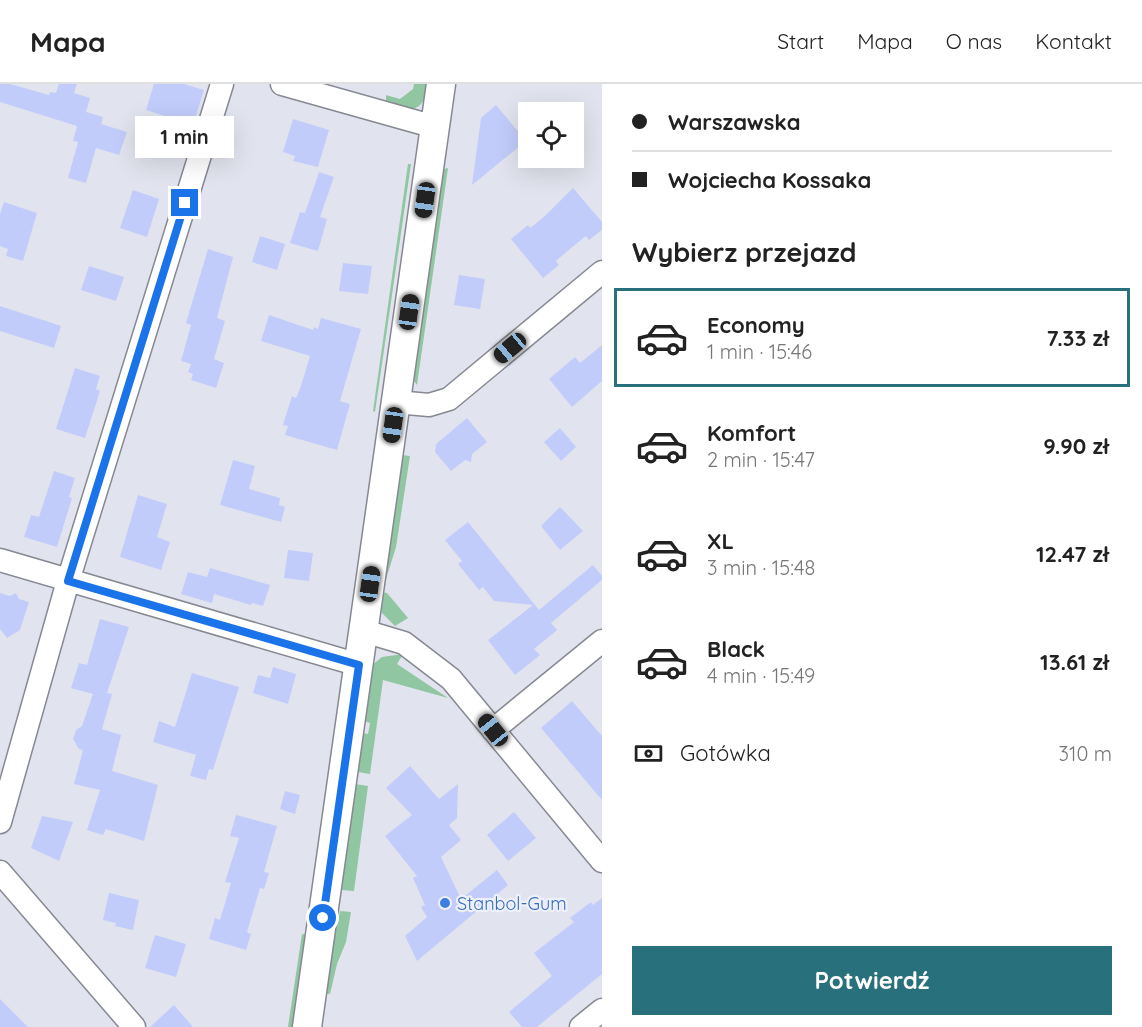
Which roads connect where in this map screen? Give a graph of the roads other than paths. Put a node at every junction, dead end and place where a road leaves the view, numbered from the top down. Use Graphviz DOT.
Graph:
graph roads {
  1 [pos="222,84"];
  2 [pos="282,84"];
  3 [pos="441,84"];
  4 [pos="435,127"];
  5 [pos="602,272"];
  6 [pos="396,402"];
  7 [pos="0,560"];
  8 [pos="68,581"];
  9 [pos="364,631"];
  10 [pos="602,641"];
  11 [pos="359,665"];
  12 [pos="493,730"];
  13 [pos="0,822"];
  14 [pos="602,861"];
  15 [pos="0,872"];
  16 [pos="602,1010"];
  17 [pos="134,1027"];
  18 [pos="307,1027"];
  19 [pos="581,1027"];
  1 -- 8 [label="street"];
  2 -- 4 [label="street"];
  3 -- 4 [label="street"];
  4 -- 6 [label="street"];
  5 -- 6 [label="street"];
  6 -- 9 [label="street"];
  7 -- 8 [label="street"];
  8 -- 11 [label="street"];
  8 -- 13 [label="street"];
  9 -- 11 [label="street"];
  9 -- 12 [label="street"];
  10 -- 12 [label="street"];
  11 -- 18 [label="street"];
  12 -- 14 [label="street"];
  15 -- 17 [label="street"];
  16 -- 19 [label="street"];
}
